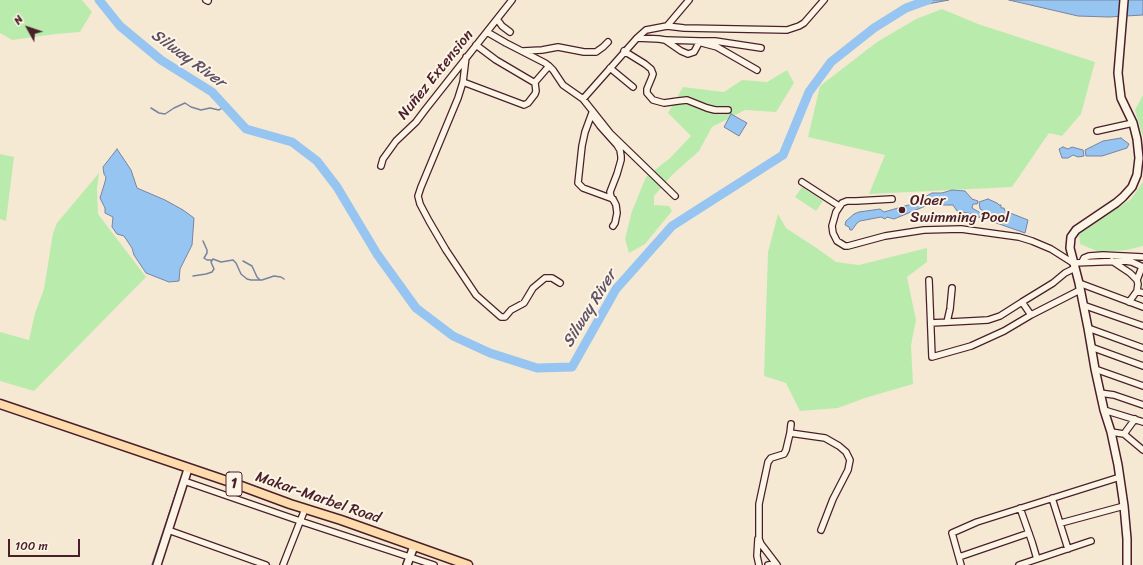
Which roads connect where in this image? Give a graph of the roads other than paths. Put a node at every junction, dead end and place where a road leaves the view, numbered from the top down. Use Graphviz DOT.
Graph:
graph roads {
  1 [pos="512,0"];
  2 [pos="689,0"];
  3 [pos="824,0"];
  4 [pos="1124,0"];
  5 [pos="497,19"];
  6 [pos="667,26"];
  7 [pos="487,32"];
  8 [pos="510,32"];
  9 [pos="637,38"];
  10 [pos="665,40"];
  11 [pos="608,42"];
  12 [pos="700,42"];
  13 [pos="476,45"];
  14 [pos="761,48"];
  15 [pos="522,51"];
  16 [pos="624,51"];
  17 [pos="466,57"];
  18 [pos="549,66"];
  19 [pos="610,68"];
  20 [pos="757,70"];
  21 [pos="463,82"];
  22 [pos="535,84"];
  23 [pos="633,87"];
  24 [pos="583,99"];
  25 [pos="728,110"];
  26 [pos="593,113"];
  27 [pos="1133,123"];
  28 [pos="1097,131"];
  29 [pos="381,166"];
  30 [pos="802,182"];
  31 [pos="675,196"];
  32 [pos="613,199"];
  33 [pos="892,200"];
  34 [pos="839,206"];
  35 [pos="613,226"];
  36 [pos="1143,257"];
  37 [pos="1111,261"];
  38 [pos="1082,262"];
  39 [pos="1074,266"];
  40 [pos="1142,267"];
  41 [pos="929,280"];
  42 [pos="1137,280"];
  43 [pos="560,283"];
  44 [pos="1079,286"];
  45 [pos="952,288"];
  46 [pos="1140,292"];
  47 [pos="1022,302"];
  48 [pos="1129,302"];
  49 [pos="1083,305"];
  50 [pos="1143,307"];
  51 [pos="1032,315"];
  52 [pos="948,322"];
  53 [pos="931,323"];
  54 [pos="1143,326"];
  55 [pos="1088,328"];
  56 [pos="1091,347"];
  57 [pos="1143,348"];
  58 [pos="1143,366"];
  59 [pos="1094,369"];
  60 [pos="1143,386"];
  61 [pos="1100,393"];
  62 [pos="0,404"];
  63 [pos="1143,405"];
  64 [pos="1104,410"];
  65 [pos="1135,419"];
  66 [pos="1143,422"];
  67 [pos="791,424"];
  68 [pos="1111,432"];
  69 [pos="790,433"];
  70 [pos="1124,434"];
  71 [pos="1143,450"];
  72 [pos="188,469"];
  73 [pos="1120,477"];
  74 [pos="187,482"];
  75 [pos="1052,498"];
  76 [pos="1124,506"];
  77 [pos="1020,508"];
  78 [pos="305,509"];
  79 [pos="300,521"];
  80 [pos="1060,523"];
  81 [pos="168,530"];
  82 [pos="821,530"];
  83 [pos="1029,533"];
  84 [pos="758,539"];
  85 [pos="1091,541"];
  86 [pos="414,546"];
  87 [pos="1068,549"];
  88 [pos="410,557"];
  89 [pos="958,557"];
  90 [pos="1036,559"];
  91 [pos="777,564"];
  92 [pos="157,565"];
  93 [pos="266,565"];
  94 [pos="283,565"];
  95 [pos="407,565"];
  96 [pos="434,565"];
  97 [pos="468,565"];
  98 [pos="759,565"];
  99 [pos="768,565"];
  100 [pos="961,565"];
  101 [pos="1019,565"];
  102 [pos="1127,565"];
  1 -- 5 [label="street, Nuñez Extension"];
  2 -- 6 [label="street"];
  3 -- 6 [label="street"];
  4 -- 27 [label="main road"];
  5 -- 7 [label="street, Nuñez Extension"];
  5 -- 8 [label="street"];
  6 -- 9 [label="street"];
  7 -- 13 [label="street, Nuñez Extension"];
  7 -- 15 [label="street"];
  9 -- 10 [label="street"];
  9 -- 16 [label="street"];
  10 -- 12 [label="street"];
  10 -- 12 [label="street"];
  11 -- 15 [label="street"];
  12 -- 14 [label="street"];
  12 -- 20 [label="street"];
  13 -- 17 [label="street, Nuñez Extension"];
  13 -- 22 [label="street"];
  15 -- 18 [label="street"];
  16 -- 19 [label="street"];
  16 -- 25 [label="street"];
  17 -- 21 [label="street"];
  17 -- 29 [label="street, Nuñez Extension"];
  18 -- 22 [label="street"];
  18 -- 24 [label="street"];
  19 -- 23 [label="street"];
  19 -- 24 [label="street"];
  21 -- 22 [label="street"];
  21 -- 43 [label="street"];
  24 -- 26 [label="street"];
  26 -- 31 [label="street"];
  26 -- 32 [label="street"];
  26 -- 32 [label="street"];
  27 -- 28 [label="street"];
  27 -- 39 [label="main road"];
  30 -- 34 [label="street"];
  32 -- 35 [label="street"];
  33 -- 34 [label="street"];
  34 -- 39 [label="street"];
  36 -- 38 [label="street"];
  37 -- 38 [label="street"];
  37 -- 40 [label="street"];
  37 -- 42 [label="street"];
  38 -- 39 [label="street"];
  39 -- 44 [label="main road"];
  39 -- 47 [label="street"];
  40 -- 42 [label="street"];
  41 -- 53 [label="street"];
  42 -- 46 [label="street"];
  44 -- 48 [label="street"];
  44 -- 49 [label="main road"];
  44 -- 51 [label="street"];
  45 -- 52 [label="street"];
  46 -- 48 [label="street"];
  47 -- 51 [label="street"];
  47 -- 52 [label="street"];
  48 -- 50 [label="street"];
  49 -- 54 [label="street"];
  49 -- 55 [label="main road"];
  51 -- 53 [label="street"];
  52 -- 53 [label="street"];
  55 -- 56 [label="main road"];
  55 -- 57 [label="street"];
  56 -- 58 [label="street"];
  56 -- 59 [label="main road"];
  59 -- 60 [label="street"];
  59 -- 61 [label="main road"];
  61 -- 63 [label="street"];
  61 -- 64 [label="main road"];
  62 -- 72 [label="main road, Makar-Marbel Road / 1"];
  64 -- 65 [label="street"];
  64 -- 68 [label="main road"];
  65 -- 66 [label="street"];
  65 -- 70 [label="street"];
  67 -- 69 [label="street"];
  68 -- 70 [label="street"];
  68 -- 73 [label="main road"];
  69 -- 82 [label="street"];
  69 -- 84 [label="street"];
  70 -- 71 [label="street"];
  72 -- 78 [label="main road, Makar-Marbel Road / 1"];
  72 -- 81 [label="main road"];
  73 -- 75 [label="street"];
  73 -- 76 [label="main road"];
  74 -- 79 [label="street"];
  75 -- 77 [label="street"];
  75 -- 80 [label="street"];
  76 -- 80 [label="street"];
  76 -- 102 [label="main road"];
  77 -- 83 [label="street"];
  77 -- 89 [label="street"];
  78 -- 79 [label="street"];
  78 -- 86 [label="main road, Makar-Marbel Road / 1"];
  79 -- 88 [label="street"];
  79 -- 94 [label="street"];
  80 -- 87 [label="street"];
  81 -- 92 [label="main road"];
  81 -- 93 [label="street"];
  83 -- 89 [label="street"];
  83 -- 90 [label="street"];
  84 -- 91 [label="street"];
  84 -- 98 [label="street"];
  85 -- 87 [label="street"];
  86 -- 88 [label="main road"];
  86 -- 97 [label="main road, Makar-Marbel Road / 1"];
  87 -- 90 [label="street"];
  88 -- 95 [label="main road"];
  88 -- 96 [label="street"];
  89 -- 100 [label="street"];
  90 -- 101 [label="street"];
  91 -- 99 [label="street"];
}
